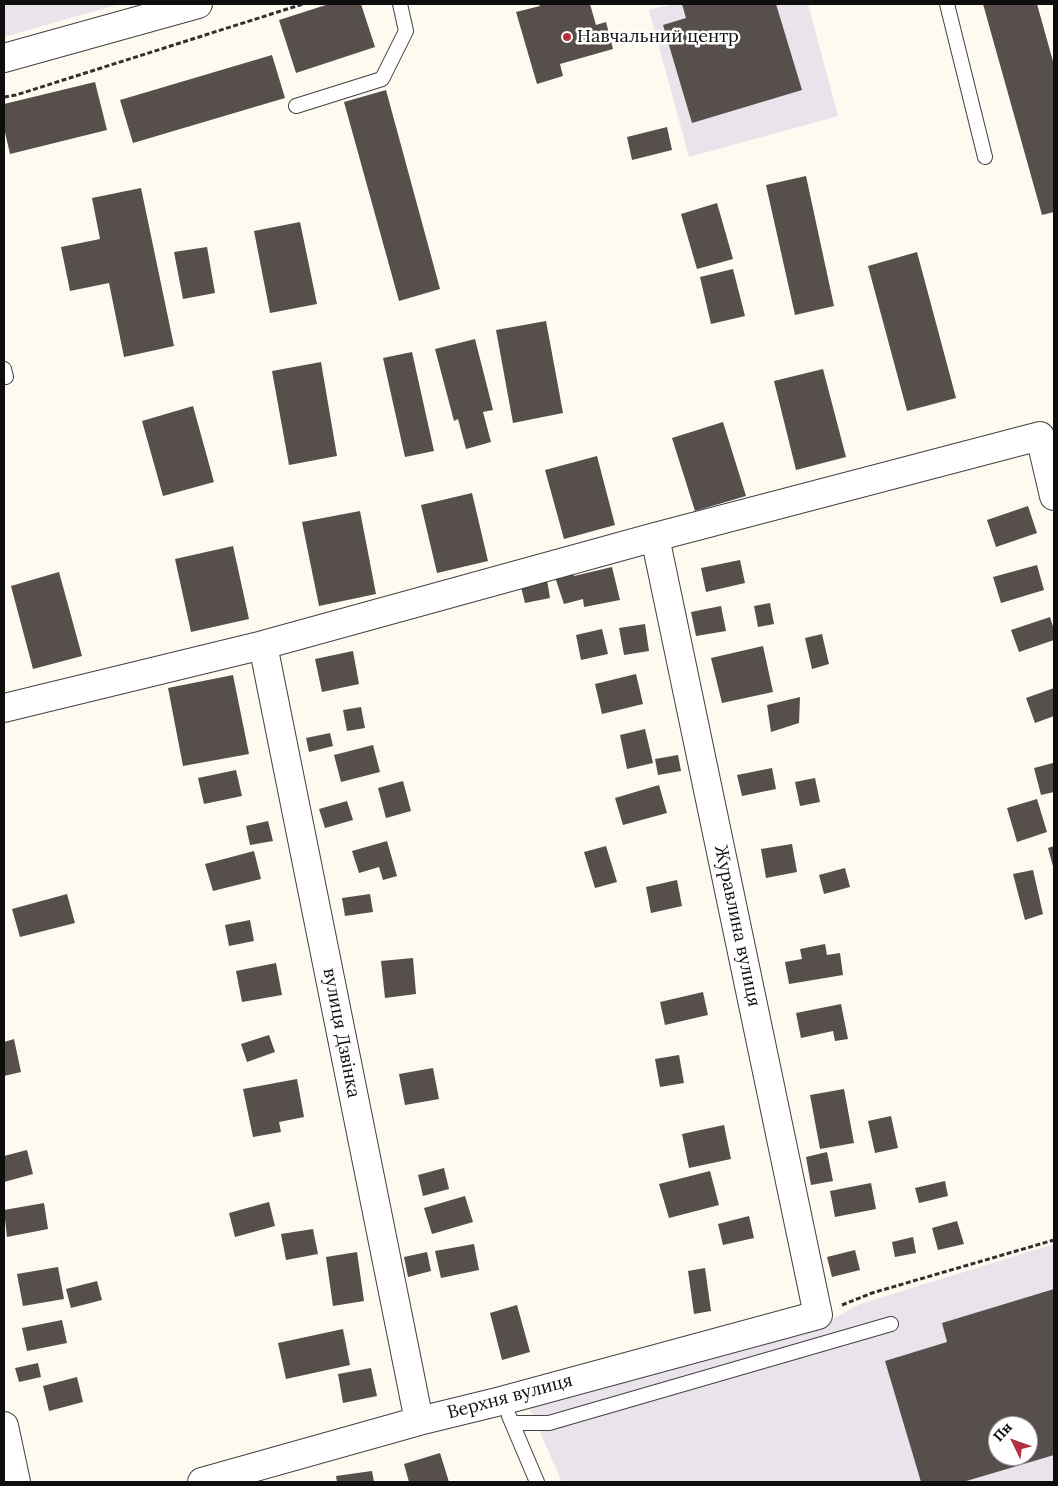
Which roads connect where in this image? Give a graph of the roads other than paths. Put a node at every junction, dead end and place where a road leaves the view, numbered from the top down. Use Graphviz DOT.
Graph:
graph roads {
  1 [pos="198,4"];
  2 [pos="400,4"];
  3 [pos="947,4"];
  4 [pos="4,58"];
  5 [pos="296,106"];
  6 [pos="985,157"];
  7 [pos="1054,496"];
  8 [pos="655,537"];
  9 [pos="263,645"];
  10 [pos="4,708"];
  11 [pos="818,1315"];
  12 [pos="891,1324"];
  13 [pos="507,1412"];
  14 [pos="419,1421"];
  15 [pos="4,1426"];
  16 [pos="16,1482"];
  17 [pos="202,1482"];
  18 [pos="537,1482"];
  1 -- 4 [label="street"];
  2 -- 5 [label="lane"];
  3 -- 6 [label="lane"];
  7 -- 8 [label="street"];
  8 -- 9 [label="street"];
  8 -- 11 [label="street, Журавлина вулиця"];
  9 -- 10 [label="street"];
  9 -- 14 [label="street, вулиця Дзвінка"];
  11 -- 13 [label="street, Верхня вулиця"];
  12 -- 13 [label="lane"];
  13 -- 14 [label="street, Верхня вулиця"];
  13 -- 18 [label="lane"];
  14 -- 17 [label="street, Верхня вулиця"];
  15 -- 16 [label="street"];
}
